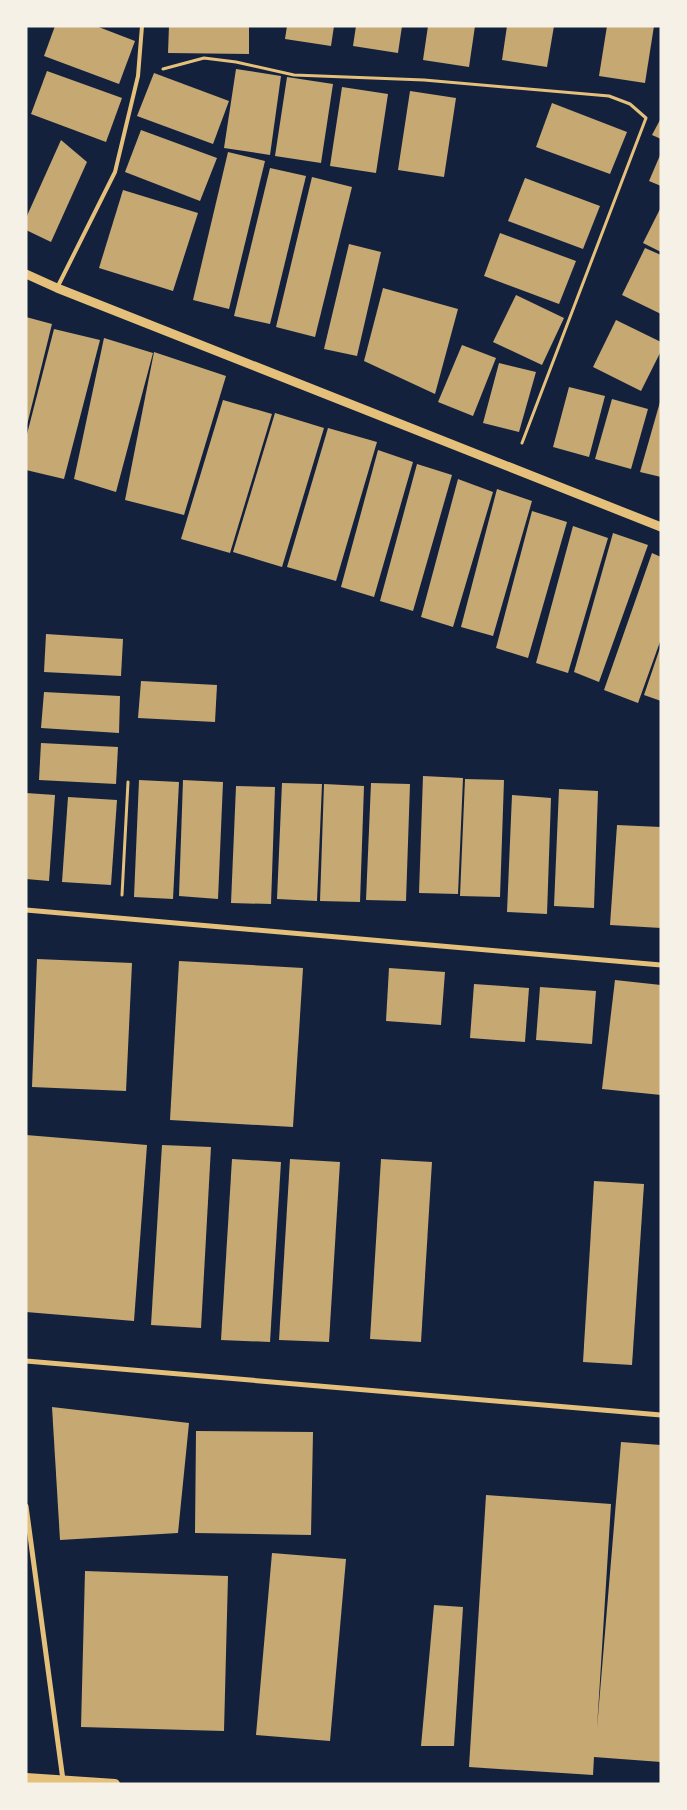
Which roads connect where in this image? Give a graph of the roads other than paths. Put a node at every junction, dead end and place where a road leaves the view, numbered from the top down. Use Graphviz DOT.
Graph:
graph roads {
  1 [pos="142,26"];
  2 [pos="26,274"];
  3 [pos="57,288"];
  4 [pos="661,527"];
  5 [pos="26,910"];
  6 [pos="661,965"];
  7 [pos="26,1361"];
  8 [pos="661,1415"];
  9 [pos="26,1506"];
  10 [pos="26,1778"];
  11 [pos="63,1780"];
  12 [pos="115,1784"];
  1 -- 3 [label="lane"];
  2 -- 3 [label="street"];
  3 -- 4 [label="street"];
  5 -- 6 [label="street"];
  7 -- 8 [label="street"];
  9 -- 11 [label="street"];
  10 -- 11 [label="main road"];
  11 -- 12 [label="main road"];
}
